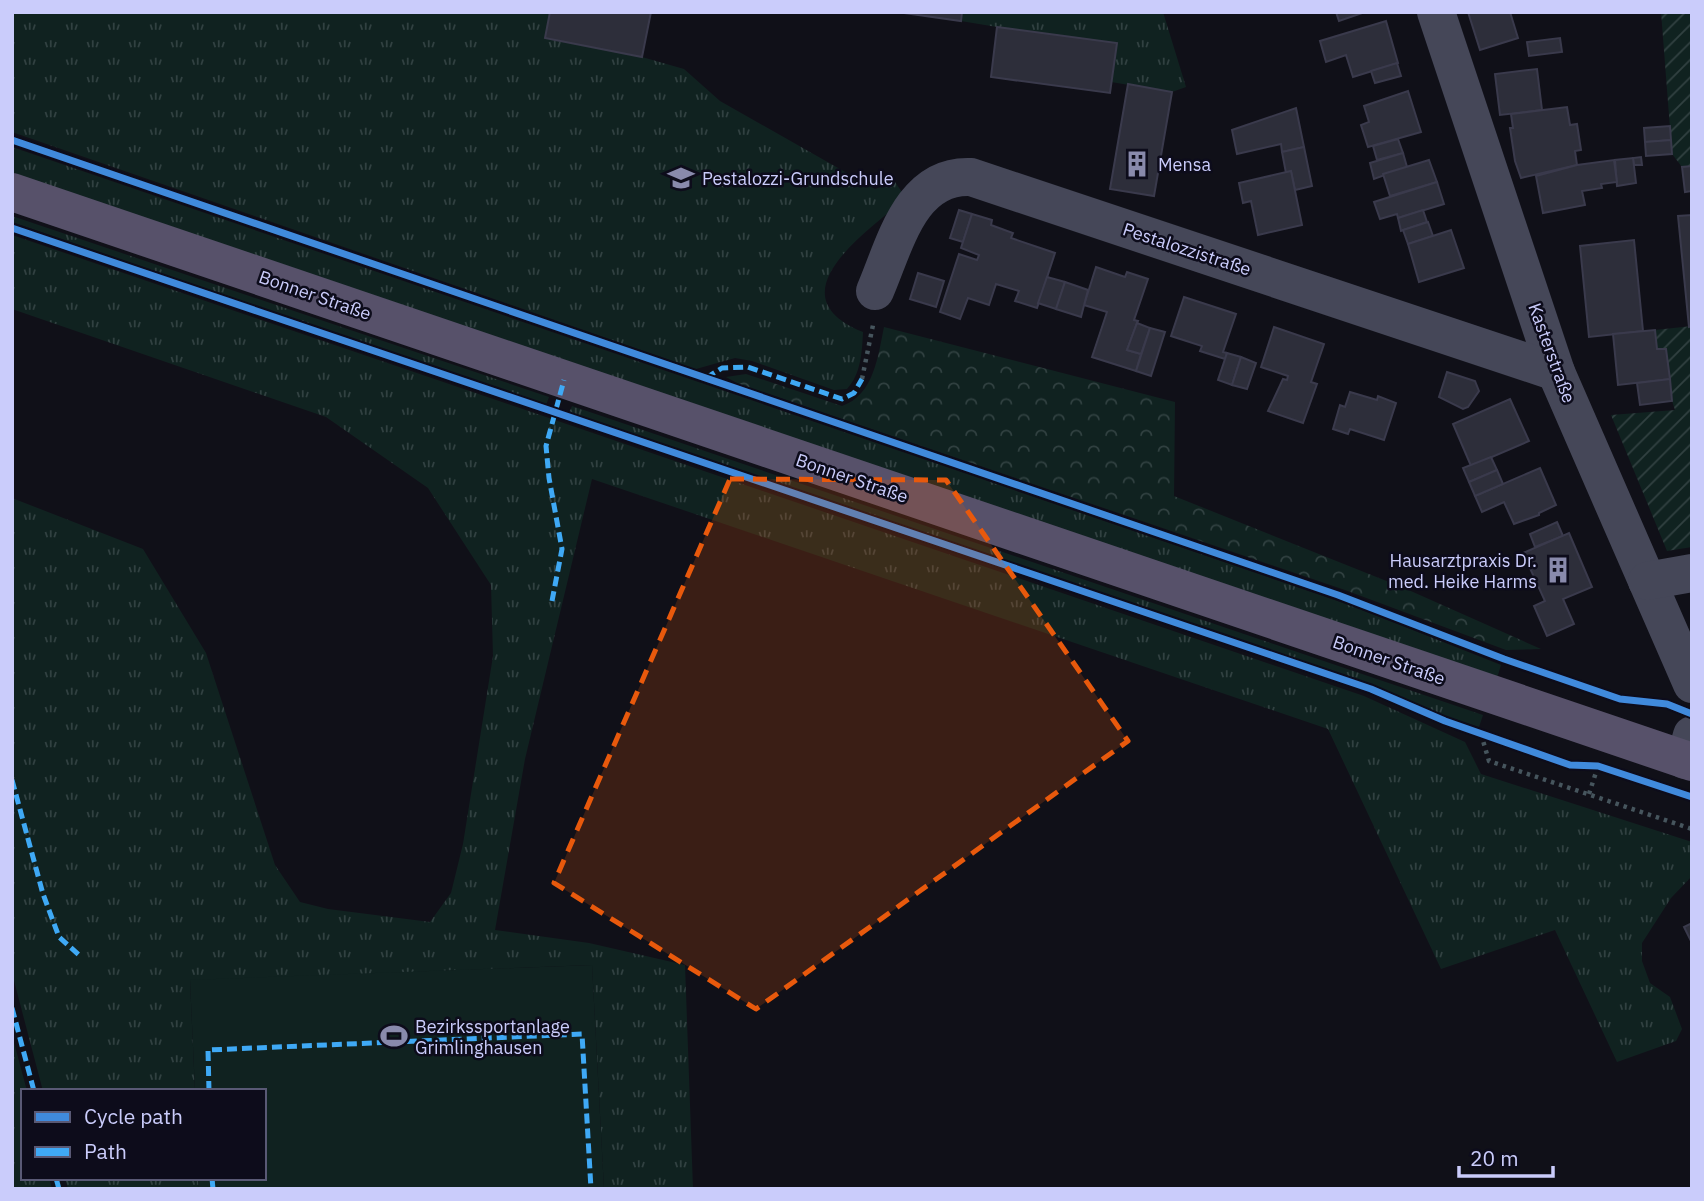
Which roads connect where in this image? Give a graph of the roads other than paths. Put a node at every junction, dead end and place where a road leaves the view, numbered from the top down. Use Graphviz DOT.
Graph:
graph roads {
  1 [pos="1436,12"];
  2 [pos="12,192"];
  3 [pos="875,291"];
  4 [pos="1556,372"];
  5 [pos="1692,573"];
  6 [pos="1647,581"];
  7 [pos="1692,684"];
  8 [pos="1690,753"];
  1 -- 4 [label="street, Kasterstraße"];
  2 -- 8 [label="main road, Bonner Straße"];
  3 -- 4 [label="street, Pestalozzistraße"];
  4 -- 6 [label="street, Kasterstraße"];
  5 -- 6 [label="street"];
  6 -- 7 [label="street, Kasterstraße"];
}
